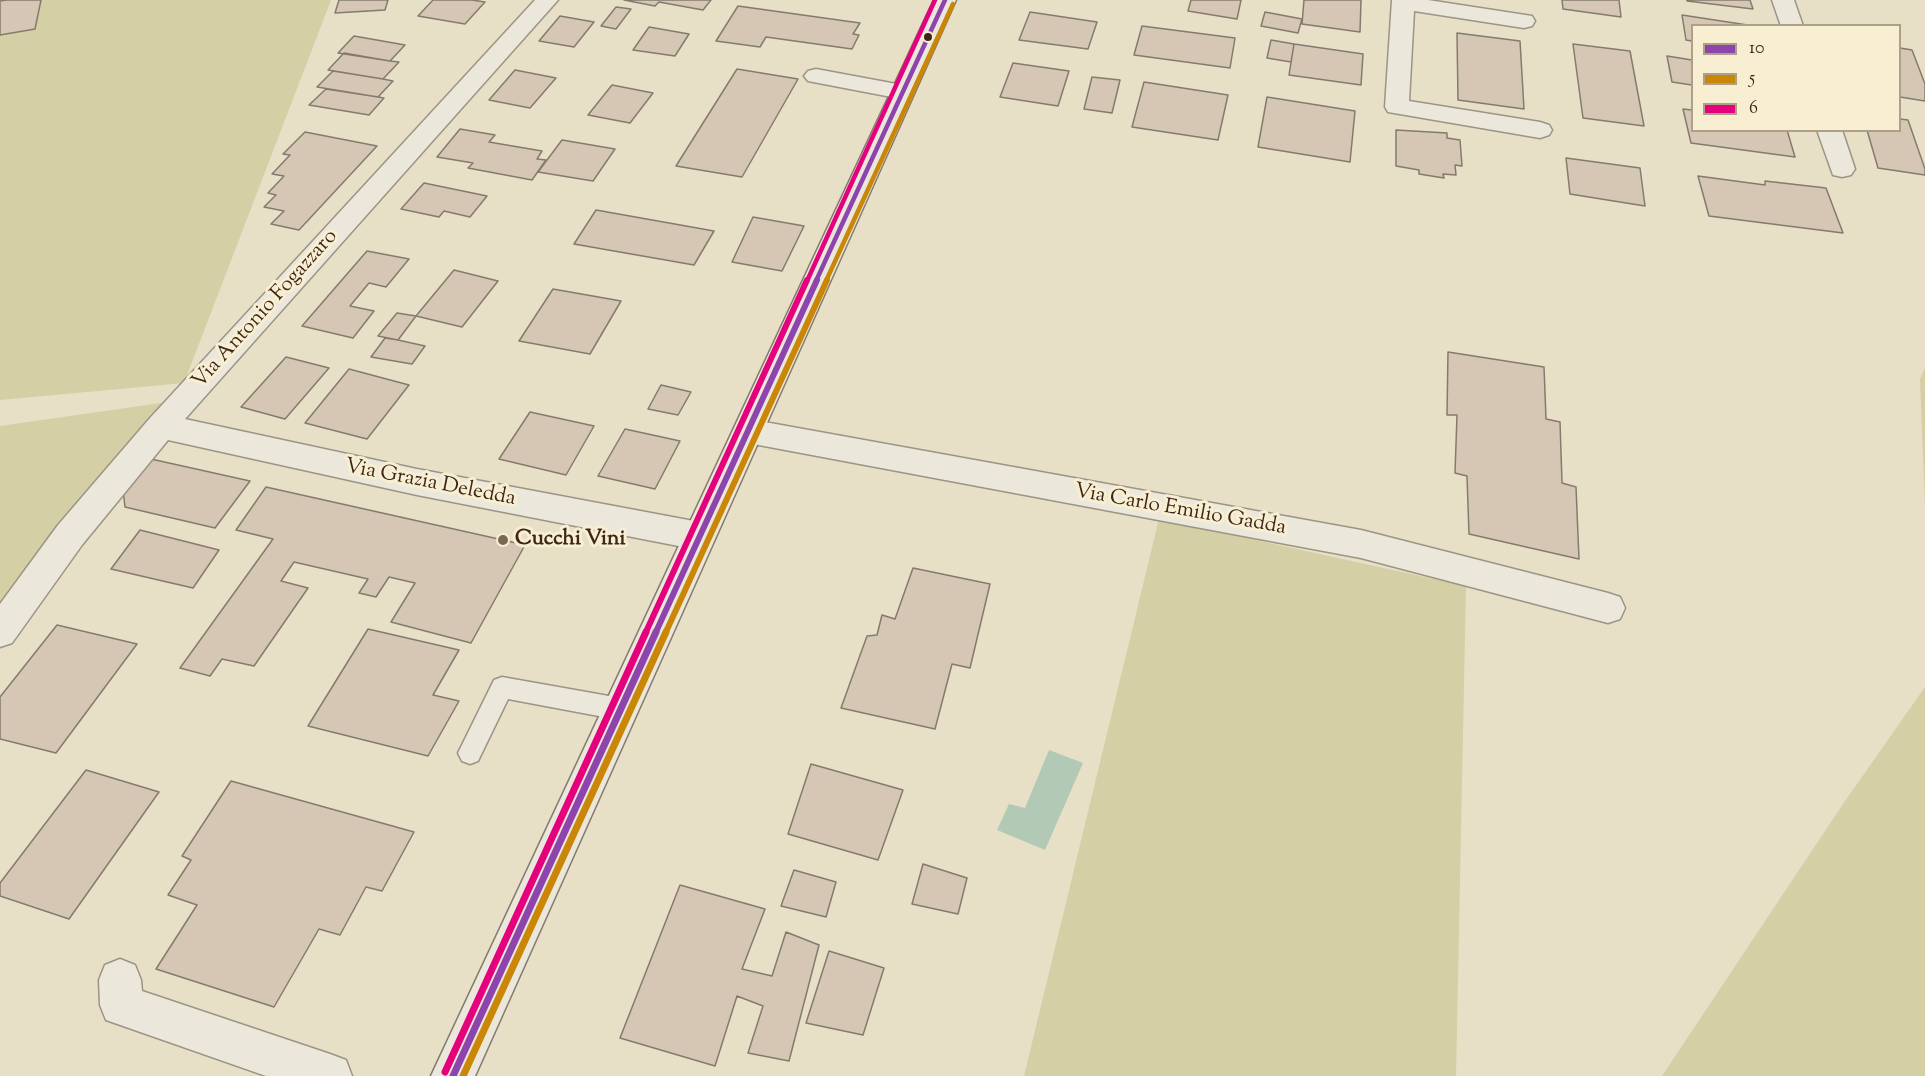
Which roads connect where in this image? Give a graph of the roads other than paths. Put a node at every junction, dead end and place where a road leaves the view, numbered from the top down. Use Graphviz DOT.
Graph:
graph roads {
  1 [pos="547,0"];
  2 [pos="945,0"];
  3 [pos="1783,0"];
  4 [pos="1403,2"];
  5 [pos="1524,21"];
  6 [pos="1791,24"];
  7 [pos="816,75"];
  8 [pos="902,92"];
  9 [pos="1540,130"];
  10 [pos="1830,132"];
  11 [pos="1842,169"];
  12 [pos="161,426"];
  13 [pos="748,431"];
  14 [pos="699,536"];
  15 [pos="1608,608"];
  16 [pos="0,632"];
  17 [pos="620,710"];
  18 [pos="470,753"];
  19 [pos="120,980"];
  20 [pos="330,1076"];
  21 [pos="453,1076"];
  1 -- 12 [label="street, Via Antonio Fogazzaro"];
  2 -- 8 [label="street"];
  3 -- 6 [label="street"];
  4 -- 5 [label="street"];
  4 -- 9 [label="street"];
  7 -- 8 [label="street"];
  8 -- 13 [label="street"];
  10 -- 11 [label="street"];
  12 -- 14 [label="street, Via Grazia Deledda"];
  12 -- 16 [label="street, Via Antonio Fogazzaro"];
  13 -- 14 [label="street"];
  13 -- 15 [label="street, Via Carlo Emilio Gadda"];
  14 -- 17 [label="street"];
  17 -- 18 [label="lane"];
  17 -- 21 [label="street"];
  19 -- 20 [label="street"];
}
